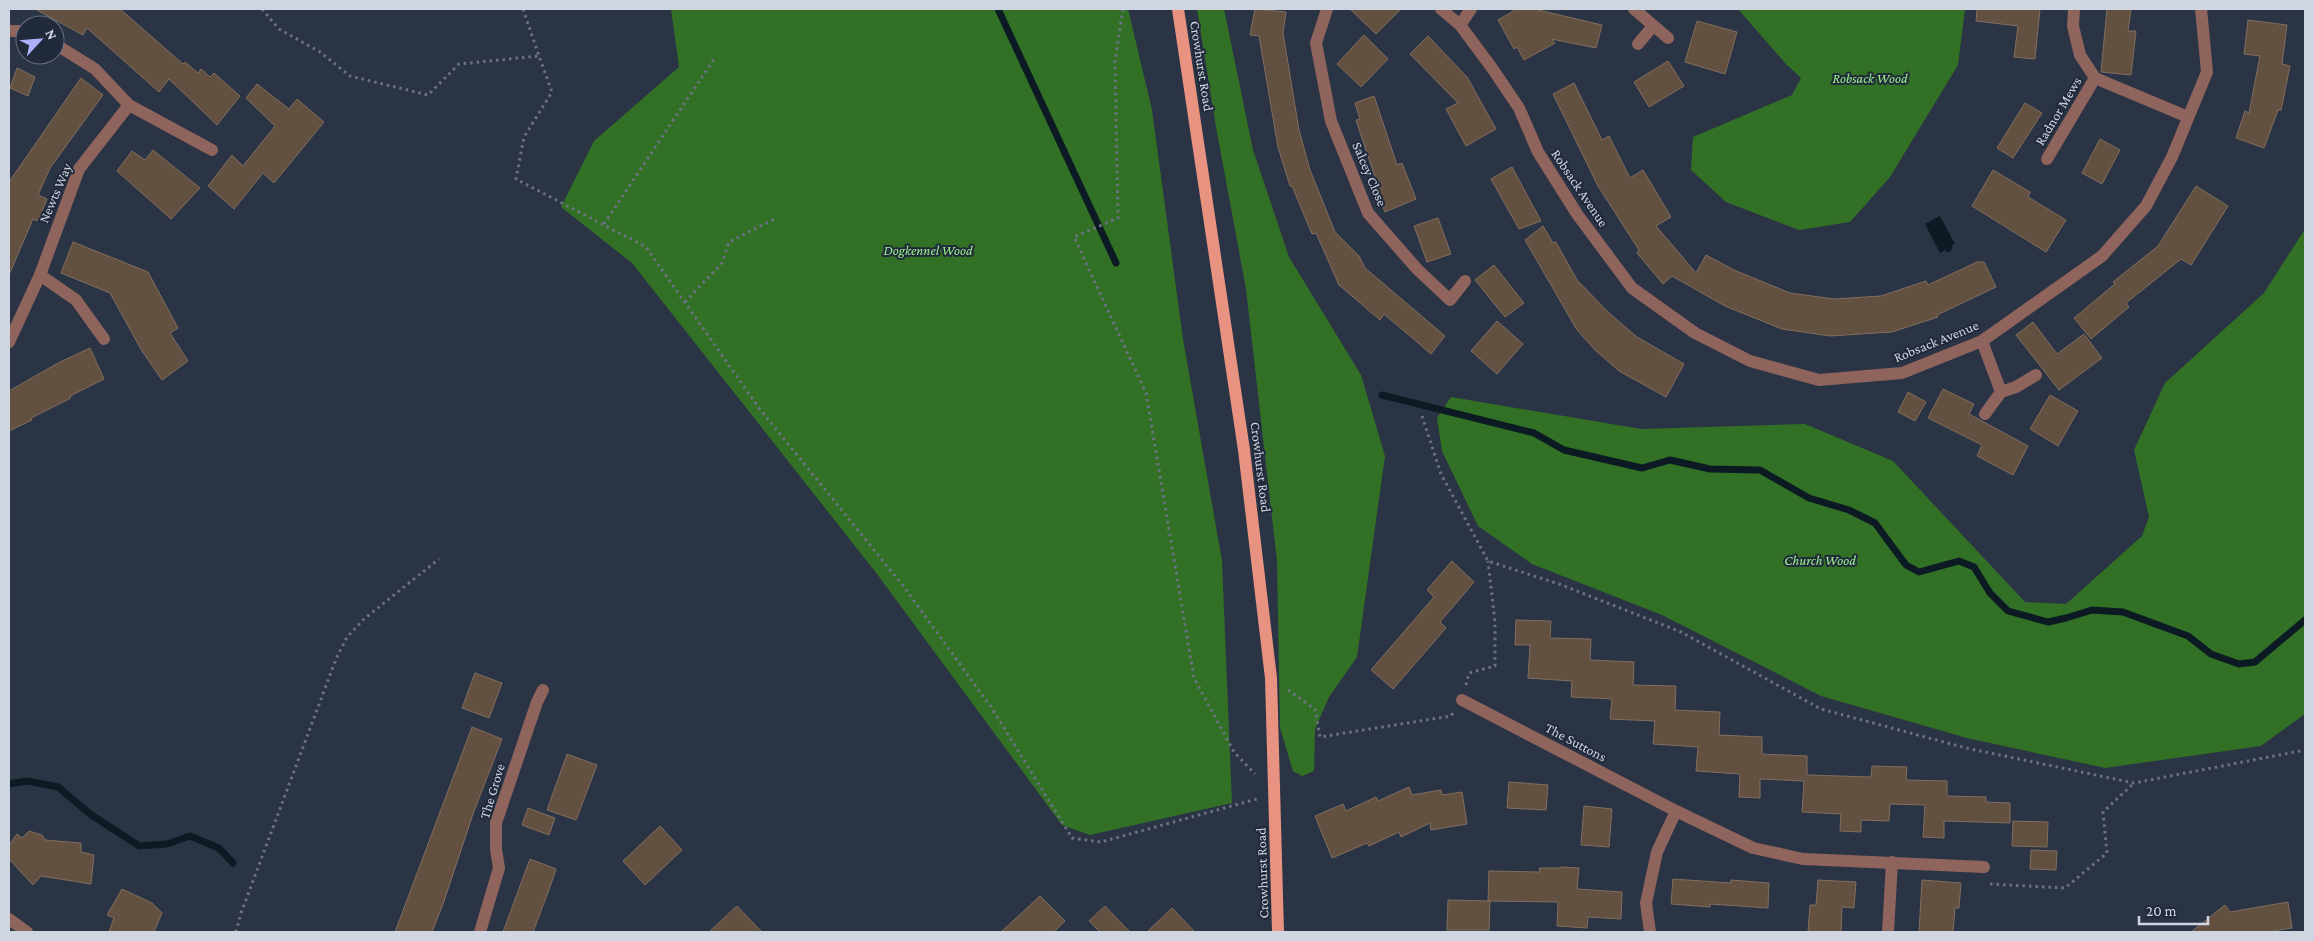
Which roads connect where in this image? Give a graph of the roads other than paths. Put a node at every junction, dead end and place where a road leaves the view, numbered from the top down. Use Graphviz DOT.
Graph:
graph roads {
  1 [pos="1178,9"];
  2 [pos="1328,9"];
  3 [pos="1441,9"];
  4 [pos="1471,9"];
  5 [pos="1634,9"];
  6 [pos="2074,9"];
  7 [pos="2202,9"];
  8 [pos="1460,25"];
  9 [pos="1654,26"];
  10 [pos="1668,38"];
  11 [pos="1638,44"];
  12 [pos="65,50"];
  13 [pos="2095,78"];
  14 [pos="129,106"];
  15 [pos="2188,116"];
  16 [pos="212,150"];
  17 [pos="2046,160"];
  18 [pos="40,275"];
  19 [pos="1465,281"];
  20 [pos="104,339"];
  21 [pos="1982,341"];
  22 [pos="9,342"];
  23 [pos="2036,375"];
  24 [pos="2001,392"];
  25 [pos="1985,414"];
  26 [pos="543,690"];
  27 [pos="1462,700"];
  28 [pos="1676,811"];
  29 [pos="1892,862"];
  30 [pos="1984,867"];
  31 [pos="9,919"];
  32 [pos="27,932"];
  33 [pos="480,932"];
  34 [pos="1278,932"];
  35 [pos="1650,932"];
  36 [pos="1888,932"];
  1 -- 34 [label="main road, Crowhurst Road"];
  2 -- 19 [label="street, Salcey Close"];
  3 -- 8 [label="street, Robsack Avenue"];
  4 -- 8 [label="street"];
  5 -- 9 [label="street"];
  6 -- 13 [label="street"];
  7 -- 15 [label="street, Robsack Avenue"];
  8 -- 21 [label="street, Robsack Avenue"];
  9 -- 10 [label="street"];
  9 -- 11 [label="street"];
  12 -- 14 [label="street"];
  13 -- 15 [label="street"];
  13 -- 17 [label="street, Radnor Mews"];
  14 -- 16 [label="street"];
  14 -- 18 [label="street, Newts Way"];
  15 -- 21 [label="street, Robsack Avenue"];
  18 -- 20 [label="street"];
  18 -- 22 [label="street, Newts Way"];
  21 -- 24 [label="street"];
  23 -- 24 [label="street"];
  24 -- 25 [label="street"];
  26 -- 33 [label="street, The Grove"];
  27 -- 28 [label="street, The Suttons"];
  28 -- 29 [label="street, The Suttons"];
  28 -- 35 [label="street"];
  29 -- 30 [label="street, The Suttons"];
  29 -- 36 [label="street"];
  31 -- 32 [label="street"];
}
